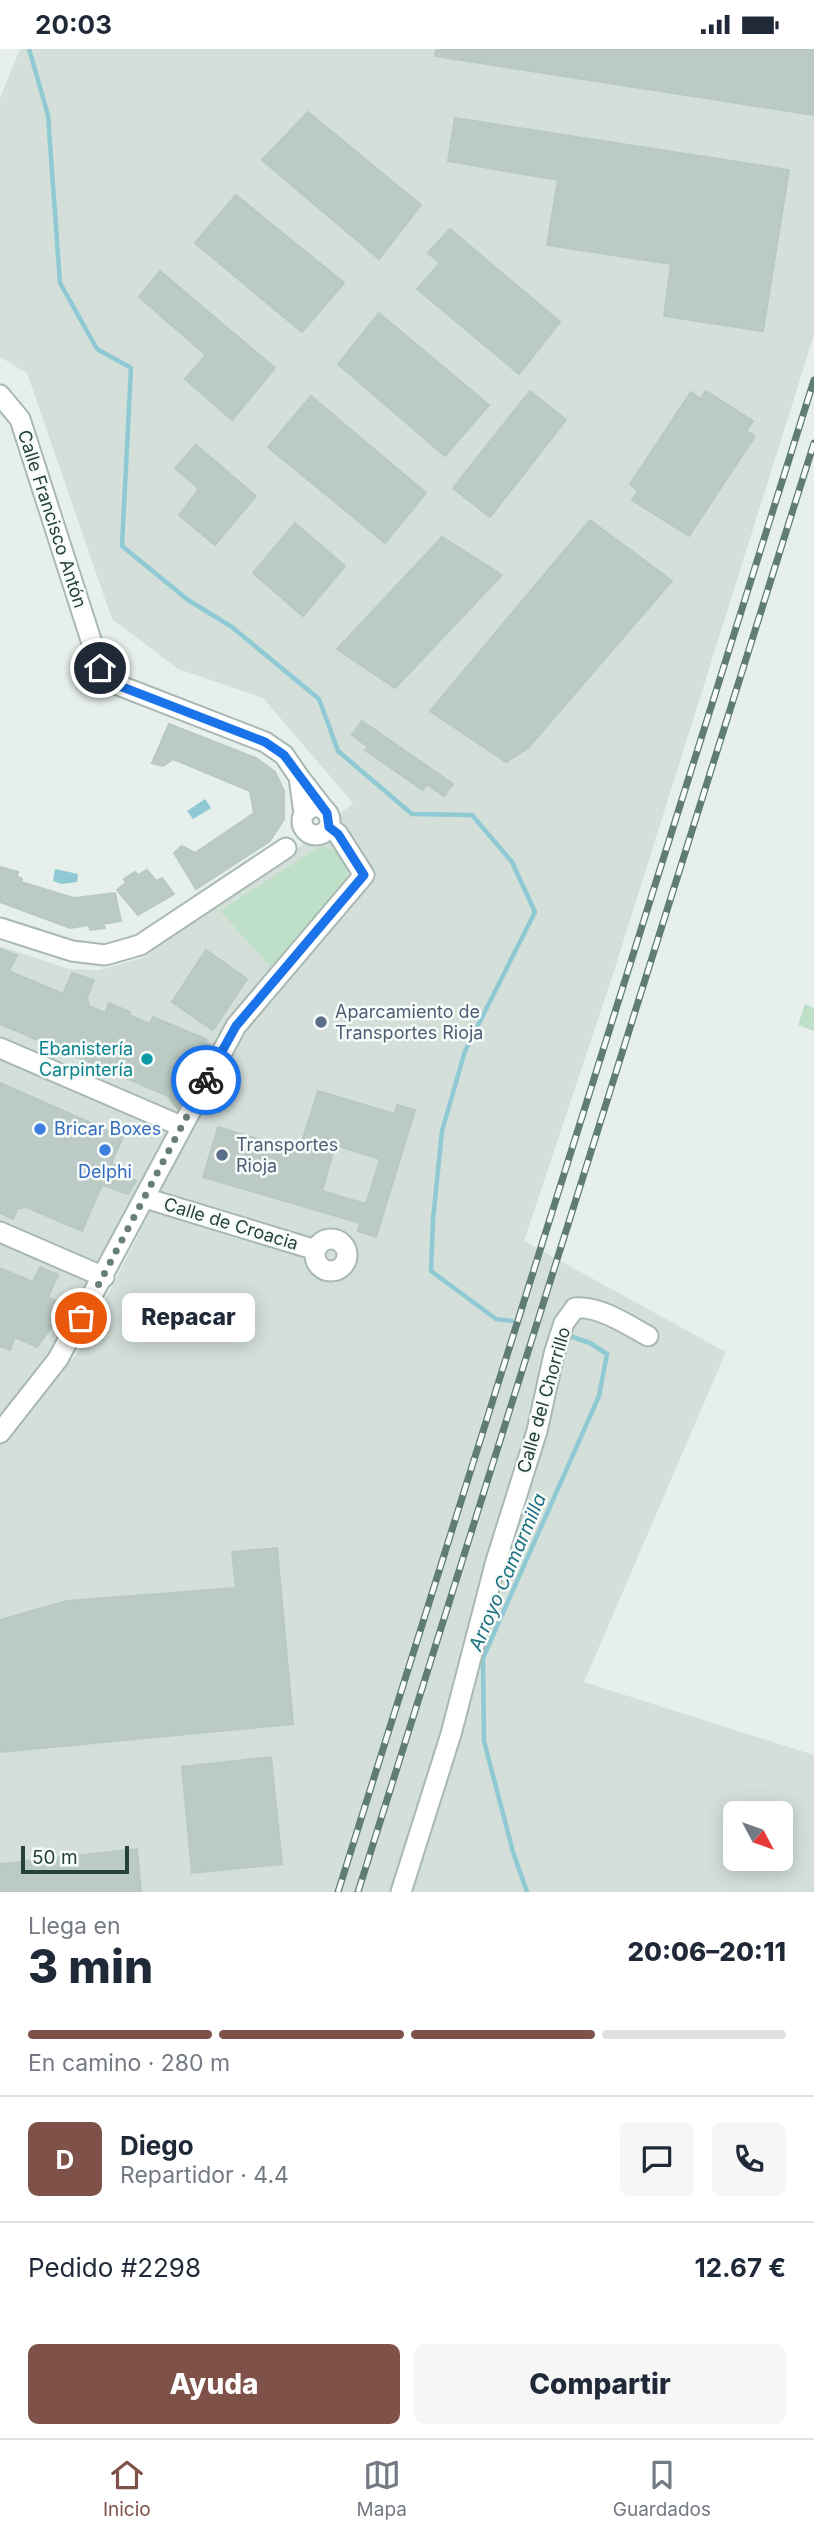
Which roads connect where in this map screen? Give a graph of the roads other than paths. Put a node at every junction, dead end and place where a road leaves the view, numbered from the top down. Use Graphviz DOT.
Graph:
graph roads {
  1 [pos="0,394"];
  2 [pos="315,822"];
  3 [pos="0,928"];
  4 [pos="0,1048"];
  5 [pos="181,1126"];
  6 [pos="145,1198"];
  7 [pos="0,1232"];
  8 [pos="316,1250"];
  9 [pos="104,1277"];
  10 [pos="648,1336"];
  11 [pos="3,1423"];
  12 [pos="401,1892"];
  1 -- 2 [label="street, Calle Francisco Antón"];
  2 -- 3 [label="street"];
  2 -- 5 [label="street, Calle Francisco Antón"];
  4 -- 5 [label="street"];
  5 -- 6 [label="street"];
  6 -- 8 [label="street, Calle de Croacia"];
  6 -- 9 [label="street"];
  7 -- 9 [label="street"];
  9 -- 11 [label="street"];
  10 -- 12 [label="street, Calle del Chorrillo"];
}
